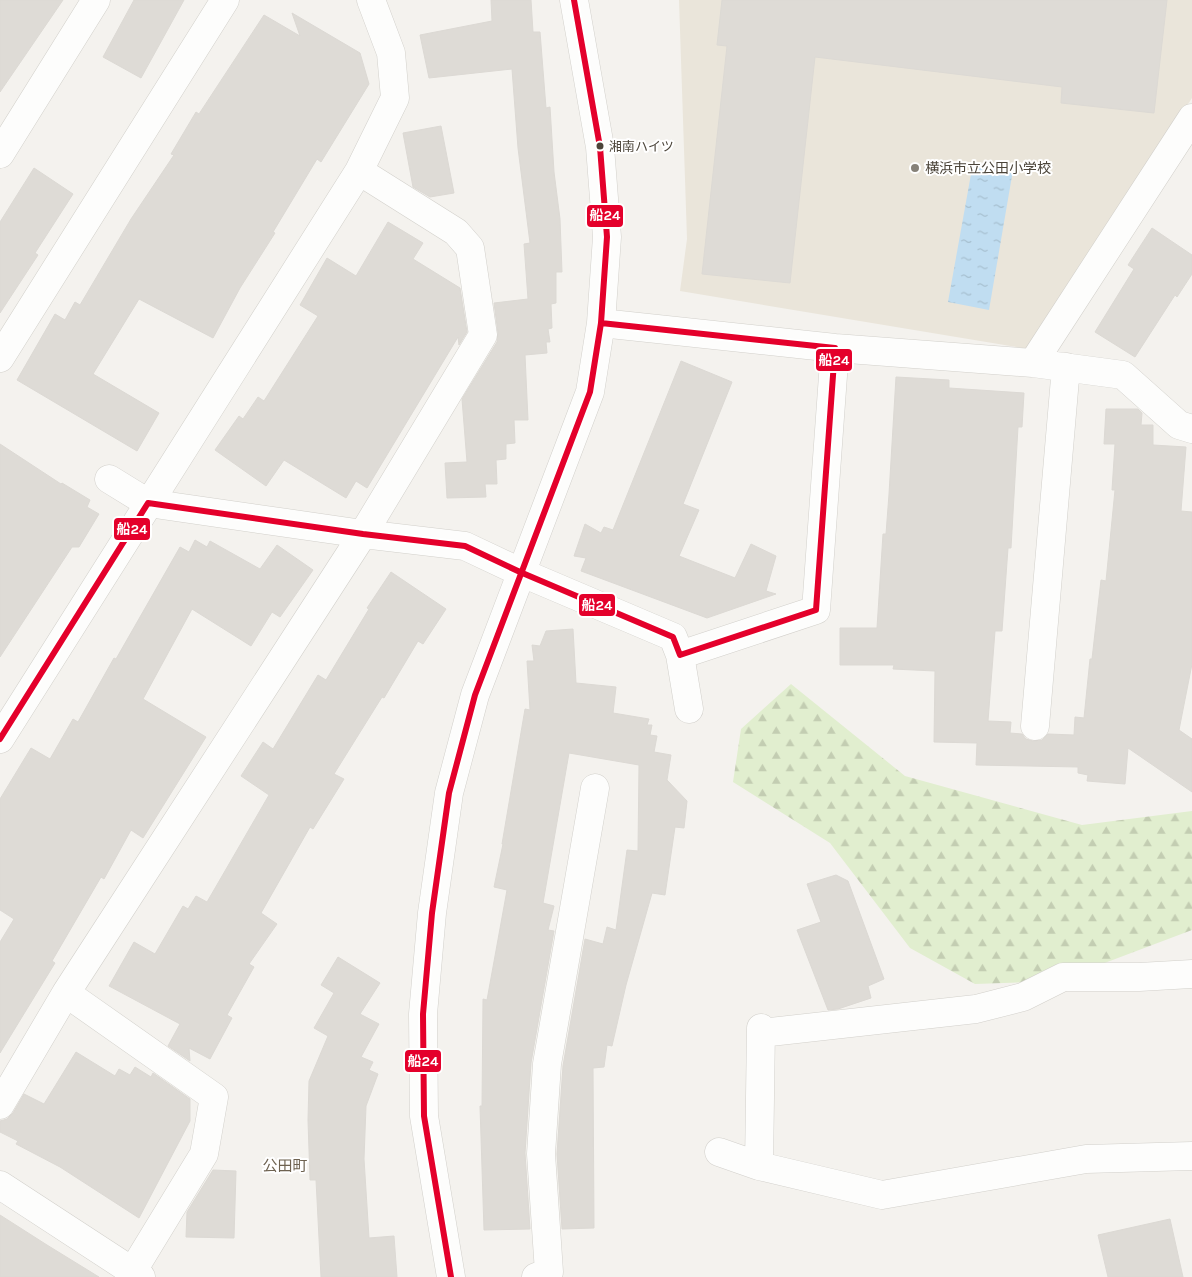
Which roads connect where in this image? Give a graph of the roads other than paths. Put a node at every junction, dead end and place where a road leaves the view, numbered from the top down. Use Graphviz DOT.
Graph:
graph roads {
  1 [pos="96,0"];
  2 [pos="225,0"];
  3 [pos="370,0"];
  4 [pos="574,0"];
  5 [pos="1192,118"];
  6 [pos="0,154"];
  7 [pos="359,171"];
  8 [pos="601,323"];
  9 [pos="836,348"];
  10 [pos="0,358"];
  11 [pos="1033,363"];
  12 [pos="1066,367"];
  13 [pos="1192,429"];
  14 [pos="109,479"];
  15 [pos="148,503"];
  16 [pos="363,534"];
  17 [pos="520,572"];
  18 [pos="680,655"];
  19 [pos="688,709"];
  20 [pos="1035,726"];
  21 [pos="0,739"];
  22 [pos="595,788"];
  23 [pos="1192,974"];
  24 [pos="66,993"];
  25 [pos="0,1105"];
  26 [pos="719,1152"];
  27 [pos="1192,1156"];
  28 [pos="759,1166"];
  29 [pos="0,1185"];
  30 [pos="134,1275"];
  31 [pos="451,1277"];
  32 [pos="536,1277"];
  1 -- 6 [label="street"];
  2 -- 10 [label="street"];
  3 -- 7 [label="street"];
  4 -- 8 [label="street"];
  5 -- 11 [label="street"];
  7 -- 15 [label="street"];
  7 -- 16 [label="street"];
  8 -- 9 [label="street"];
  8 -- 17 [label="street"];
  9 -- 11 [label="street"];
  9 -- 18 [label="street"];
  11 -- 12 [label="street"];
  12 -- 13 [label="street"];
  12 -- 20 [label="street"];
  14 -- 15 [label="street"];
  15 -- 16 [label="street"];
  15 -- 21 [label="street"];
  16 -- 17 [label="street"];
  16 -- 24 [label="street"];
  17 -- 18 [label="street"];
  17 -- 31 [label="street"];
  18 -- 19 [label="street"];
  22 -- 32 [label="street"];
  23 -- 28 [label="street"];
  24 -- 25 [label="street"];
  24 -- 30 [label="street"];
  26 -- 28 [label="street"];
  27 -- 28 [label="street"];
  29 -- 30 [label="street"];
}
